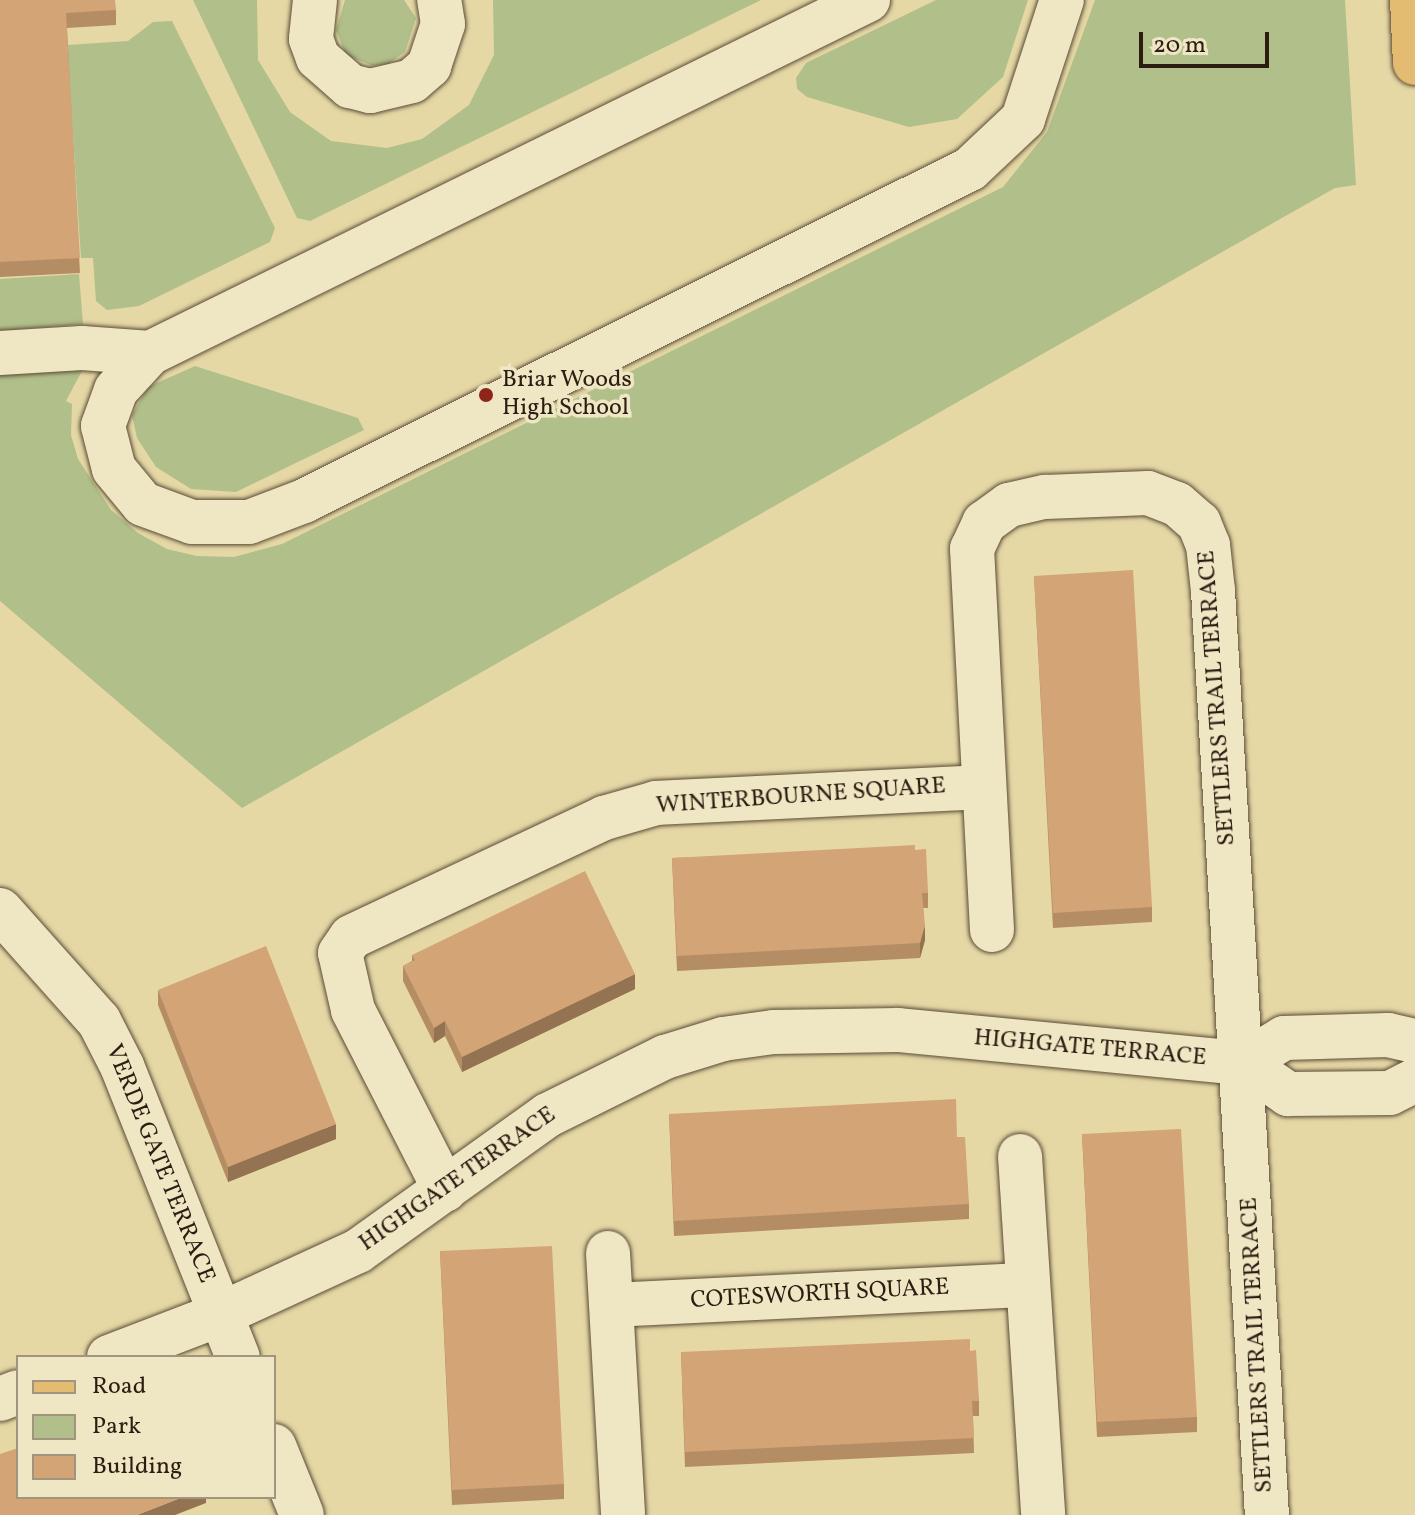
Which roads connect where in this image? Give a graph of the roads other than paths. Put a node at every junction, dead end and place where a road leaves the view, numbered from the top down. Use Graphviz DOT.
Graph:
graph roads {
  1 [pos="315,0"];
  2 [pos="439,0"];
  3 [pos="868,0"];
  4 [pos="1062,0"];
  5 [pos="1412,0"];
  6 [pos="1415,63"];
  7 [pos="0,353"];
  8 [pos="150,353"];
  9 [pos="983,787"];
  10 [pos="0,910"];
  11 [pos="992,930"];
  12 [pos="1415,1041"];
  13 [pos="1243,1063"];
  14 [pos="1415,1080"];
  15 [pos="1020,1156"];
  16 [pos="445,1190"];
  17 [pos="608,1253"];
  18 [pos="1027,1285"];
  19 [pos="613,1305"];
  20 [pos="221,1314"];
  21 [pos="114,1355"];
  22 [pos="237,1355"];
  23 [pos="276,1451"];
  24 [pos="302,1515"];
  25 [pos="623,1515"];
  26 [pos="1043,1515"];
  27 [pos="1267,1515"];
  1 -- 2 [label="street"];
  3 -- 8 [label="street"];
  4 -- 8 [label="street"];
  5 -- 6 [label="main road"];
  7 -- 8 [label="street"];
  9 -- 11 [label="street, SETTLERS TRAIL TERRACE"];
  9 -- 13 [label="street, SETTLERS TRAIL TERRACE"];
  9 -- 16 [label="street, WINTERBOURNE SQUARE"];
  10 -- 20 [label="street, VERDE GATE TERRACE"];
  12 -- 13 [label="street"];
  13 -- 14 [label="street, HIGHGATE TERRACE"];
  13 -- 16 [label="street, HIGHGATE TERRACE"];
  13 -- 27 [label="street, SETTLERS TRAIL TERRACE"];
  15 -- 18 [label="street"];
  16 -- 20 [label="street, HIGHGATE TERRACE"];
  17 -- 19 [label="street"];
  18 -- 19 [label="street, COTESWORTH SQUARE"];
  18 -- 26 [label="street"];
  19 -- 25 [label="street"];
  20 -- 21 [label="street, HIGHGATE TERRACE"];
  20 -- 22 [label="street, VERDE GATE TERRACE"];
  23 -- 24 [label="street"];
}
